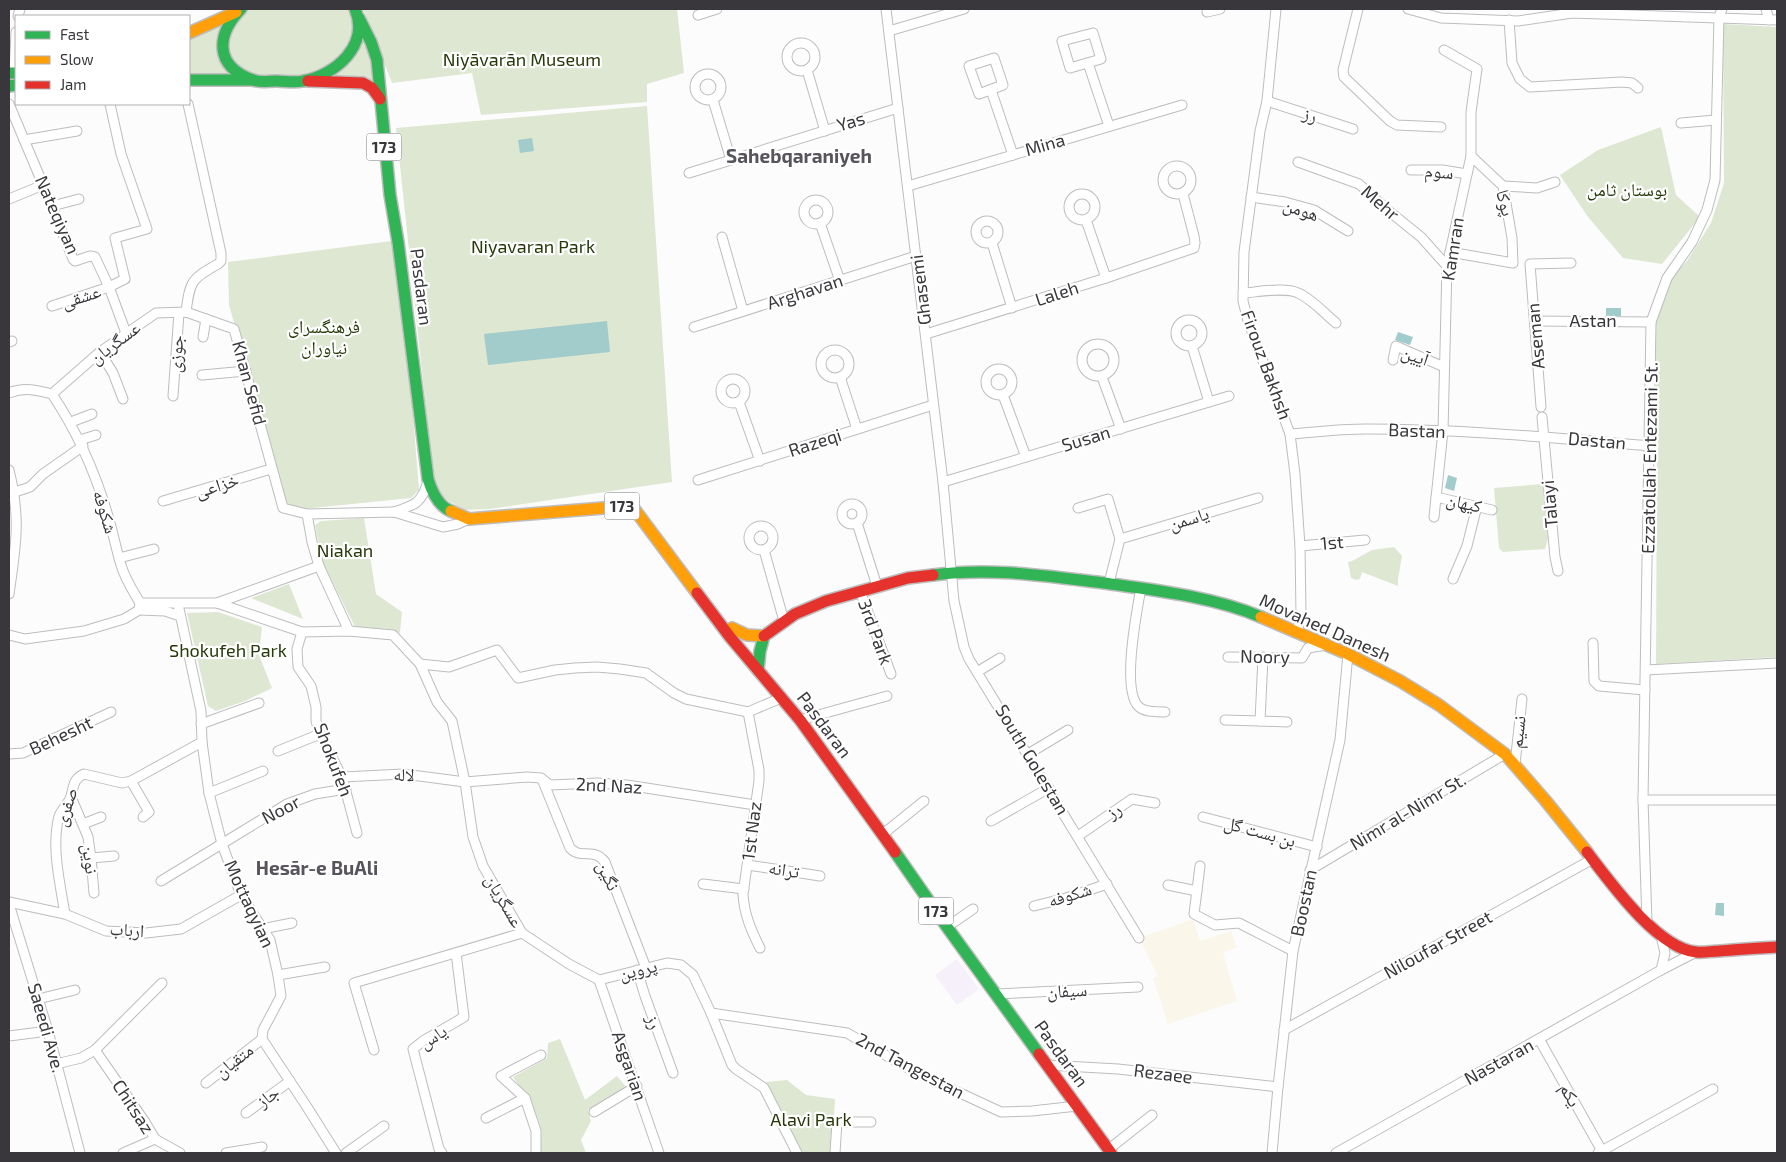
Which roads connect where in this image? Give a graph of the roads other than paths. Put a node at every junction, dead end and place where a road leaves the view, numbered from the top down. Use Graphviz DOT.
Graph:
graph roads {
  1 [pos="240,9"];
  2 [pos="716,9"];
  3 [pos="886,9"];
  4 [pos="964,9"];
  5 [pos="1220,9"];
  6 [pos="1276,9"];
  7 [pos="1358,9"];
  8 [pos="1408,9"];
  9 [pos="1766,9"];
  10 [pos="1207,12"];
  11 [pos="1720,13"];
  12 [pos="357,14"];
  13 [pos="698,15"];
  14 [pos="1509,20"];
  15 [pos="1773,20"];
  16 [pos="889,31"];
  17 [pos="190,34"];
  18 [pos="15,46"];
  19 [pos="1444,50"];
  20 [pos="1088,63"];
  21 [pos="807,70"];
  22 [pos="13,73"];
  23 [pos="190,80"];
  24 [pos="255,80"];
  25 [pos="303,81"];
  26 [pos="1638,88"];
  27 [pos="992,90"];
  28 [pos="380,99"];
  29 [pos="713,100"];
  30 [pos="1267,101"];
  31 [pos="9,104"];
  32 [pos="110,105"];
  33 [pos="188,105"];
  34 [pos="1182,105"];
  35 [pos="898,108"];
  36 [pos="1716,120"];
  37 [pos="1682,123"];
  38 [pos="18,126"];
  39 [pos="1109,126"];
  40 [pos="1441,127"];
  41 [pos="1352,129"];
  42 [pos="9,130"];
  43 [pos="77,131"];
  44 [pos="825,131"];
  45 [pos="24,140"];
  46 [pos="1014,154"];
  47 [pos="1471,156"];
  48 [pos="730,160"];
  49 [pos="1298,162"];
  50 [pos="1411,170"];
  51 [pos="689,173"];
  52 [pos="1467,174"];
  53 [pos="1555,182"];
  54 [pos="43,185"];
  55 [pos="908,186"];
  56 [pos="1503,186"];
  57 [pos="1182,194"];
  58 [pos="1251,197"];
  59 [pos="9,199"];
  60 [pos="79,199"];
  61 [pos="52,206"];
  62 [pos="1086,220"];
  63 [pos="820,224"];
  64 [pos="1348,231"];
  65 [pos="722,237"];
  66 [pos="992,243"];
  67 [pos="1450,252"];
  68 [pos="916,256"];
  69 [pos="1571,264"];
  70 [pos="1447,266"];
  71 [pos="1106,278"];
  72 [pos="840,281"];
  73 [pos="109,288"];
  74 [pos="1243,294"];
  75 [pos="52,306"];
  76 [pos="1012,308"];
  77 [pos="743,312"];
  78 [pos="183,313"];
  79 [pos="206,319"];
  80 [pos="1535,321"];
  81 [pos="1651,322"];
  82 [pos="1336,323"];
  83 [pos="694,327"];
  84 [pos="126,333"];
  85 [pos="926,334"];
  86 [pos="203,337"];
  87 [pos="1192,346"];
  88 [pos="100,352"];
  89 [pos="1393,360"];
  90 [pos="1444,367"];
  91 [pos="246,371"];
  92 [pos="202,375"];
  93 [pos="840,377"];
  94 [pos="1102,377"];
  95 [pos="9,393"];
  96 [pos="52,394"];
  97 [pos="1003,395"];
  98 [pos="173,396"];
  99 [pos="1229,396"];
  100 [pos="123,399"];
  101 [pos="739,402"];
  102 [pos="1209,402"];
  103 [pos="933,405"];
  104 [pos="1541,407"];
  105 [pos="92,414"];
  106 [pos="1542,417"];
  107 [pos="70,422"];
  108 [pos="857,429"];
  109 [pos="1121,429"];
  110 [pos="1443,431"];
  111 [pos="1290,434"];
  112 [pos="96,435"];
  113 [pos="1544,437"];
  114 [pos="82,443"];
  115 [pos="1650,446"];
  116 [pos="1026,457"];
  117 [pos="760,460"];
  118 [pos="271,469"];
  119 [pos="9,470"];
  120 [pos="428,479"];
  121 [pos="698,480"];
  122 [pos="943,482"];
  123 [pos="11,493"];
  124 [pos="1436,497"];
  125 [pos="1258,498"];
  126 [pos="162,501"];
  127 [pos="1477,506"];
  128 [pos="1078,508"];
  129 [pos="1492,510"];
  130 [pos="394,512"];
  131 [pos="307,514"];
  132 [pos="1434,517"];
  133 [pos="469,519"];
  134 [pos="857,523"];
  135 [pos="1120,539"];
  136 [pos="1364,540"];
  137 [pos="1300,546"];
  138 [pos="154,549"];
  139 [pos="764,550"];
  140 [pos="119,558"];
  141 [pos="319,566"];
  142 [pos="1558,571"];
  143 [pos="952,572"];
  144 [pos="1453,579"];
  145 [pos="1109,583"];
  146 [pos="877,586"];
  147 [pos="1141,588"];
  148 [pos="860,590"];
  149 [pos="9,593"];
  150 [pos="217,603"];
  151 [pos="178,604"];
  152 [pos="140,607"];
  153 [pos="180,616"];
  154 [pos="784,622"];
  155 [pos="349,631"];
  156 [pos="302,632"];
  157 [pos="1297,632"];
  158 [pos="9,635"];
  159 [pos="764,636"];
  160 [pos="1593,643"];
  161 [pos="1326,645"];
  162 [pos="1348,654"];
  163 [pos="1228,657"];
  164 [pos="1263,657"];
  165 [pos="1000,658"];
  166 [pos="1777,663"];
  167 [pos="420,664"];
  168 [pos="758,670"];
  169 [pos="1646,670"];
  170 [pos="977,672"];
  171 [pos="891,674"];
  172 [pos="1646,690"];
  173 [pos="887,696"];
  174 [pos="781,698"];
  175 [pos="1522,699"];
  176 [pos="259,703"];
  177 [pos="111,712"];
  178 [pos="748,712"];
  179 [pos="1165,712"];
  180 [pos="800,720"];
  181 [pos="1225,720"];
  182 [pos="1260,721"];
  183 [pos="1287,722"];
  184 [pos="201,724"];
  185 [pos="1068,730"];
  186 [pos="320,734"];
  187 [pos="202,742"];
  188 [pos="278,751"];
  189 [pos="9,754"];
  190 [pos="1028,754"];
  191 [pos="1505,754"];
  192 [pos="1515,764"];
  193 [pos="263,771"];
  194 [pos="342,777"];
  195 [pos="542,778"];
  196 [pos="131,781"];
  197 [pos="465,782"];
  198 [pos="1049,788"];
  199 [pos="346,789"];
  200 [pos="209,793"];
  201 [pos="71,797"];
  202 [pos="1643,800"];
  203 [pos="1777,800"];
  204 [pos="924,801"];
  205 [pos="1154,802"];
  206 [pos="755,806"];
  207 [pos="143,816"];
  208 [pos="101,817"];
  209 [pos="1203,817"];
  210 [pos="991,821"];
  211 [pos="83,824"];
  212 [pos="357,833"];
  213 [pos="883,834"];
  214 [pos="1078,836"];
  215 [pos="222,844"];
  216 [pos="1317,847"];
  217 [pos="114,856"];
  218 [pos="92,858"];
  219 [pos="1591,860"];
  220 [pos="748,865"];
  221 [pos="1200,866"];
  222 [pos="1310,870"];
  223 [pos="820,876"];
  224 [pos="161,881"];
  225 [pos="703,884"];
  226 [pos="1106,884"];
  227 [pos="1168,885"];
  228 [pos="744,889"];
  229 [pos="1197,891"];
  230 [pos="94,893"];
  231 [pos="241,894"];
  232 [pos="9,903"];
  233 [pos="1034,906"];
  234 [pos="972,909"];
  235 [pos="65,914"];
  236 [pos="292,923"];
  237 [pos="1648,923"];
  238 [pos="262,928"];
  239 [pos="947,928"];
  240 [pos="522,933"];
  241 [pos="1661,936"];
  242 [pos="1139,938"];
  243 [pos="1777,947"];
  244 [pos="760,948"];
  245 [pos="1293,951"];
  246 [pos="1696,952"];
  247 [pos="456,953"];
  248 [pos="325,967"];
  249 [pos="641,969"];
  250 [pos="1661,970"];
  251 [pos="278,975"];
  252 [pos="599,980"];
  253 [pos="162,983"];
  254 [pos="1138,987"];
  255 [pos="74,990"];
  256 [pos="996,994"];
  257 [pos="38,999"];
  258 [pos="711,1013"];
  259 [pos="1284,1030"];
  260 [pos="48,1031"];
  261 [pos="9,1036"];
  262 [pos="262,1039"];
  263 [pos="1539,1039"];
  264 [pos="95,1050"];
  265 [pos="374,1050"];
  266 [pos="542,1055"];
  267 [pos="56,1064"];
  268 [pos="1047,1065"];
  269 [pos="673,1073"];
  270 [pos="290,1081"];
  271 [pos="206,1083"];
  272 [pos="637,1086"];
  273 [pos="1278,1087"];
  274 [pos="1713,1089"];
  275 [pos="525,1098"];
  276 [pos="1077,1106"];
  277 [pos="594,1112"];
  278 [pos="246,1113"];
  279 [pos="1152,1115"];
  280 [pos="486,1118"];
  281 [pos="871,1122"];
  282 [pos="384,1126"];
  283 [pos="155,1140"];
  284 [pos="262,1147"];
  285 [pos="1110,1151"];
  286 [pos="1600,1152"];
  287 [pos="80,1153"];
  288 [pos="123,1153"];
  289 [pos="180,1153"];
  290 [pos="226,1153"];
  291 [pos="336,1153"];
  292 [pos="346,1153"];
  293 [pos="442,1153"];
  294 [pos="536,1153"];
  295 [pos="659,1153"];
  296 [pos="797,1153"];
  297 [pos="835,1153"];
  298 [pos="1272,1153"];
  299 [pos="1336,1153"];
  1 -- 17 [label="main road"];
  1 -- 24 [label="main road"];
  2 -- 13 [label="street"];
  3 -- 16 [label="street, Ghasemi"];
  4 -- 16 [label="street"];
  5 -- 10 [label="street"];
  6 -- 30 [label="street, Firouz Bakhsh"];
  7 -- 40 [label="street"];
  8 -- 14 [label="street"];
  9 -- 15 [label="street"];
  11 -- 14 [label="street"];
  11 -- 15 [label="street"];
  11 -- 36 [label="street, Ezzatollah Entezami St."];
  12 -- 25 [label="main road"];
  12 -- 28 [label="main road, Pasdaran / 173"];
  14 -- 26 [label="street"];
  16 -- 35 [label="street, Ghasemi"];
  18 -- 22 [label="street"];
  19 -- 47 [label="street, Kamran"];
  20 -- 20 [label="street"];
  20 -- 39 [label="street"];
  21 -- 44 [label="street"];
  23 -- 24 [label="main road"];
  24 -- 25 [label="main road"];
  25 -- 28 [label="main road"];
  27 -- 27 [label="street"];
  27 -- 46 [label="street"];
  28 -- 120 [label="main road, Pasdaran / 173"];
  29 -- 48 [label="street"];
  30 -- 41 [label="street, رز"];
  30 -- 58 [label="street, Firouz Bakhsh"];
  31 -- 38 [label="street, Nateqiyan"];
  32 -- 73 [label="street"];
  33 -- 78 [label="street"];
  34 -- 39 [label="street, Mina"];
  35 -- 44 [label="street, Yas"];
  35 -- 55 [label="street, Ghasemi"];
  36 -- 37 [label="street"];
  36 -- 81 [label="street, Ezzatollah Entezami St."];
  38 -- 42 [label="street"];
  38 -- 45 [label="street, Nateqiyan"];
  39 -- 46 [label="street, Mina"];
  43 -- 45 [label="street"];
  44 -- 48 [label="street, Yas"];
  45 -- 54 [label="street, Nateqiyan"];
  46 -- 55 [label="street, Mina"];
  47 -- 52 [label="street, Kamran"];
  47 -- 56 [label="street, پوکا"];
  48 -- 51 [label="street, Yas"];
  49 -- 70 [label="street, Mehr"];
  50 -- 52 [label="street, سوم"];
  52 -- 67 [label="street, Kamran"];
  53 -- 56 [label="street"];
  54 -- 59 [label="street"];
  54 -- 61 [label="street, Nateqiyan"];
  55 -- 68 [label="street, Ghasemi"];
  56 -- 67 [label="street, پوکا"];
  57 -- 71 [label="street, Laleh"];
  58 -- 64 [label="street, هومن"];
  58 -- 74 [label="street, Firouz Bakhsh"];
  60 -- 61 [label="street"];
  61 -- 73 [label="street, Nateqiyan"];
  62 -- 71 [label="street"];
  63 -- 72 [label="street"];
  65 -- 77 [label="street"];
  66 -- 76 [label="street"];
  67 -- 70 [label="street, Kamran"];
  68 -- 72 [label="street, Arghavan"];
  68 -- 85 [label="street, Ghasemi"];
  69 -- 80 [label="street, Aseman"];
  70 -- 90 [label="street, Kamran"];
  71 -- 76 [label="street, Laleh"];
  72 -- 77 [label="street, Arghavan"];
  73 -- 75 [label="street, عشقی"];
  73 -- 84 [label="street, Nateqiyan"];
  74 -- 82 [label="street"];
  74 -- 111 [label="street, Firouz Bakhsh"];
  76 -- 85 [label="street, Laleh"];
  77 -- 83 [label="street, Arghavan"];
  78 -- 79 [label="street, Khan Sefid"];
  78 -- 84 [label="street, عسگریان"];
  78 -- 98 [label="street, جوزی"];
  79 -- 86 [label="street"];
  79 -- 91 [label="street, Khan Sefid"];
  80 -- 81 [label="street, Astan"];
  80 -- 104 [label="street, Aseman"];
  81 -- 115 [label="street, Ezzatollah Entezami St."];
  84 -- 88 [label="street, عسگریان"];
  85 -- 103 [label="street, Ghasemi"];
  87 -- 102 [label="street"];
  88 -- 96 [label="street, عسگریان"];
  88 -- 100 [label="street"];
  89 -- 90 [label="street, آیین"];
  90 -- 110 [label="street, Kamran"];
  91 -- 92 [label="street"];
  91 -- 118 [label="street, Khan Sefid"];
  93 -- 108 [label="street"];
  94 -- 109 [label="street"];
  95 -- 96 [label="street"];
  96 -- 107 [label="street, شکوفه"];
  97 -- 116 [label="street"];
  99 -- 102 [label="street, Susan"];
  101 -- 117 [label="street"];
  102 -- 109 [label="street, Susan"];
  103 -- 108 [label="street, Razeqi"];
  103 -- 122 [label="street, Ghasemi"];
  105 -- 107 [label="street"];
  106 -- 113 [label="street"];
  107 -- 114 [label="street, شکوفه"];
  108 -- 117 [label="street, Razeqi"];
  109 -- 116 [label="street, Susan"];
  110 -- 111 [label="street, Bastan"];
  110 -- 113 [label="street, Bastan"];
  110 -- 124 [label="street, Kamran"];
  111 -- 137 [label="street, Firouz Bakhsh"];
  112 -- 114 [label="street"];
  113 -- 115 [label="street, Dastan"];
  113 -- 142 [label="street, Talayi"];
  114 -- 123 [label="street"];
  114 -- 140 [label="street, شکوفه"];
  115 -- 169 [label="street, Ezzatollah Entezami St."];
  116 -- 122 [label="street, Susan"];
  117 -- 121 [label="street, Razeqi"];
  118 -- 126 [label="street, خزاعی"];
  118 -- 131 [label="street, Khan Sefid"];
  119 -- 123 [label="street"];
  120 -- 130 [label="street"];
  120 -- 133 [label="main road, Pasdaran / 173"];
  120 -- 159 [label="main road, Pasdaran / 173"];
  122 -- 143 [label="street, Ghasemi"];
  123 -- 149 [label="street"];
  124 -- 127 [label="street, کیهان"];
  124 -- 132 [label="street, Kamran"];
  125 -- 135 [label="street, یاسمن"];
  127 -- 129 [label="street, کیهان"];
  127 -- 144 [label="street"];
  128 -- 135 [label="street"];
  130 -- 131 [label="street"];
  130 -- 133 [label="street"];
  131 -- 141 [label="street"];
  133 -- 168 [label="main road, Pasdaran / 173"];
  134 -- 146 [label="street"];
  135 -- 145 [label="street"];
  136 -- 137 [label="street, 1st"];
  137 -- 157 [label="street, Firouz Bakhsh"];
  138 -- 140 [label="street"];
  139 -- 154 [label="street"];
  140 -- 152 [label="street, شکوفه"];
  141 -- 150 [label="street"];
  141 -- 155 [label="street"];
  143 -- 145 [label="main road, Movahed Danesh"];
  143 -- 146 [label="main road, Movahed Danesh"];
  143 -- 170 [label="street, South Golestan"];
  145 -- 147 [label="main road, Movahed Danesh"];
  146 -- 148 [label="main road, Movahed Danesh"];
  147 -- 157 [label="main road, Movahed Danesh"];
  147 -- 179 [label="street"];
  148 -- 154 [label="main road, Movahed Danesh"];
  148 -- 171 [label="street, 3rd Park"];
  150 -- 151 [label="street"];
  150 -- 156 [label="street"];
  151 -- 152 [label="street"];
  151 -- 153 [label="street, Mottaqyian"];
  152 -- 153 [label="street"];
  152 -- 158 [label="street"];
  153 -- 184 [label="street, Mottaqyian"];
  154 -- 159 [label="main road, Movahed Danesh"];
  155 -- 156 [label="street, عسگریان"];
  155 -- 167 [label="street, عسگریان"];
  156 -- 186 [label="street, Shokufeh"];
  157 -- 161 [label="main road, Movahed Danesh"];
  159 -- 168 [label="main road"];
  160 -- 172 [label="street"];
  161 -- 162 [label="main road, Movahed Danesh"];
  161 -- 164 [label="street, Noory"];
  162 -- 191 [label="main road, Movahed Danesh"];
  162 -- 216 [label="street, Boostan"];
  163 -- 164 [label="street, Noory"];
  164 -- 182 [label="street"];
  165 -- 170 [label="street"];
  166 -- 169 [label="street"];
  167 -- 178 [label="street"];
  167 -- 197 [label="street, عسگریان"];
  168 -- 174 [label="main road, Pasdaran / 173"];
  169 -- 172 [label="street, Ezzatollah Entezami St."];
  170 -- 190 [label="street, South Golestan"];
  172 -- 202 [label="street, Ezzatollah Entezami St."];
  173 -- 180 [label="street"];
  174 -- 178 [label="street"];
  174 -- 180 [label="main road, Pasdaran / 173"];
  175 -- 192 [label="street, نسیم"];
  176 -- 184 [label="street"];
  177 -- 189 [label="street, Behesht"];
  178 -- 206 [label="street, 1st Naz"];
  180 -- 213 [label="main road, Pasdaran / 173"];
  181 -- 182 [label="street"];
  182 -- 183 [label="street"];
  184 -- 187 [label="street, Mottaqyian"];
  185 -- 190 [label="street"];
  186 -- 188 [label="street"];
  186 -- 194 [label="street, Shokufeh"];
  187 -- 196 [label="street"];
  187 -- 200 [label="street, Mottaqyian"];
  190 -- 198 [label="street, South Golestan"];
  191 -- 192 [label="main road, Movahed Danesh"];
  191 -- 222 [label="street, Nimr al-Nimr St."];
  192 -- 219 [label="main road, Movahed Danesh"];
  193 -- 200 [label="street"];
  194 -- 197 [label="street, لاله"];
  194 -- 199 [label="street, Shokufeh"];
  195 -- 197 [label="street, 2nd Naz"];
  195 -- 206 [label="street, 2nd Naz"];
  195 -- 249 [label="street, نگین"];
  196 -- 201 [label="street, صفری"];
  196 -- 207 [label="street"];
  197 -- 240 [label="street, عسگریان"];
  198 -- 210 [label="street"];
  198 -- 214 [label="street, South Golestan"];
  199 -- 212 [label="street, Shokufeh"];
  199 -- 215 [label="street, Noor"];
  200 -- 215 [label="street, Mottaqyian"];
  201 -- 211 [label="street, نوین"];
  201 -- 235 [label="street, صفری"];
  202 -- 203 [label="street"];
  202 -- 237 [label="street, Ezzatollah Entezami St."];
  204 -- 213 [label="street"];
  205 -- 214 [label="street, رز"];
  206 -- 220 [label="street, 1st Naz"];
  208 -- 211 [label="street"];
  209 -- 216 [label="street, بن بست گل"];
  211 -- 218 [label="street, نوین"];
  213 -- 239 [label="main road, Pasdaran / 173"];
  214 -- 226 [label="street, South Golestan"];
  215 -- 224 [label="street"];
  215 -- 231 [label="street, Mottaqyian"];
  216 -- 222 [label="street, Boostan"];
  217 -- 218 [label="street"];
  218 -- 230 [label="street, نوین"];
  219 -- 237 [label="main road, Movahed Danesh"];
  219 -- 259 [label="street, Niloufar Street"];
  220 -- 223 [label="street, ترانه"];
  220 -- 228 [label="street, 1st Naz"];
  221 -- 229 [label="street"];
  222 -- 245 [label="street, Boostan"];
  225 -- 228 [label="street"];
  226 -- 233 [label="street, شکوفه"];
  226 -- 242 [label="street, South Golestan"];
  227 -- 229 [label="street"];
  228 -- 244 [label="street, 1st Naz"];
  229 -- 245 [label="street"];
  231 -- 235 [label="street, ارباب"];
  231 -- 238 [label="street, Mottaqyian"];
  232 -- 235 [label="street, ارباب"];
  232 -- 257 [label="street, Saeedi Ave."];
  234 -- 239 [label="street"];
  236 -- 238 [label="street"];
  237 -- 241 [label="main road, Movahed Danesh"];
  238 -- 251 [label="street, Mottaqyian"];
  239 -- 256 [label="main road, Pasdaran / 173"];
  240 -- 247 [label="street"];
  240 -- 252 [label="street, عسگریان"];
  241 -- 246 [label="main road, Movahed Danesh"];
  241 -- 250 [label="street"];
  243 -- 246 [label="main road, Movahed Danesh"];
  245 -- 259 [label="street, Boostan"];
  246 -- 250 [label="street, Nastaran"];
  247 -- 265 [label="street"];
  247 -- 293 [label="street, یاس"];
  248 -- 251 [label="street"];
  249 -- 252 [label="street, پروین"];
  249 -- 258 [label="street, پروین"];
  249 -- 269 [label="street, رز"];
  250 -- 263 [label="street, Nastaran"];
  251 -- 262 [label="street, Mottaqyian"];
  252 -- 272 [label="street, Asgarian"];
  253 -- 264 [label="street"];
  254 -- 256 [label="street, سیفان"];
  255 -- 257 [label="street"];
  256 -- 268 [label="main road, Pasdaran / 173"];
  257 -- 260 [label="street, Saeedi Ave."];
  258 -- 276 [label="street, 2nd Tangestan"];
  258 -- 296 [label="street, پروین"];
  259 -- 273 [label="street, Boostan"];
  260 -- 261 [label="street"];
  260 -- 267 [label="street, Saeedi Ave."];
  262 -- 270 [label="street"];
  262 -- 271 [label="street, متقیان"];
  263 -- 286 [label="street, یکم"];
  263 -- 299 [label="street, Nastaran"];
  264 -- 267 [label="street"];
  264 -- 283 [label="street, Chitsaz"];
  266 -- 275 [label="street"];
  267 -- 287 [label="street, Saeedi Ave."];
  268 -- 273 [label="street, Rezaee"];
  268 -- 276 [label="main road, Pasdaran / 173"];
  270 -- 278 [label="street, جاز"];
  270 -- 291 [label="street"];
  272 -- 277 [label="street"];
  272 -- 295 [label="street, Asgarian"];
  273 -- 298 [label="street, Boostan"];
  274 -- 286 [label="street"];
  275 -- 280 [label="street"];
  275 -- 294 [label="street"];
  276 -- 285 [label="main road, Pasdaran / 173"];
  279 -- 285 [label="street"];
  281 -- 297 [label="street"];
  282 -- 292 [label="street"];
  283 -- 288 [label="street"];
  283 -- 289 [label="street, Chitsaz"];
  284 -- 290 [label="street"];
}
